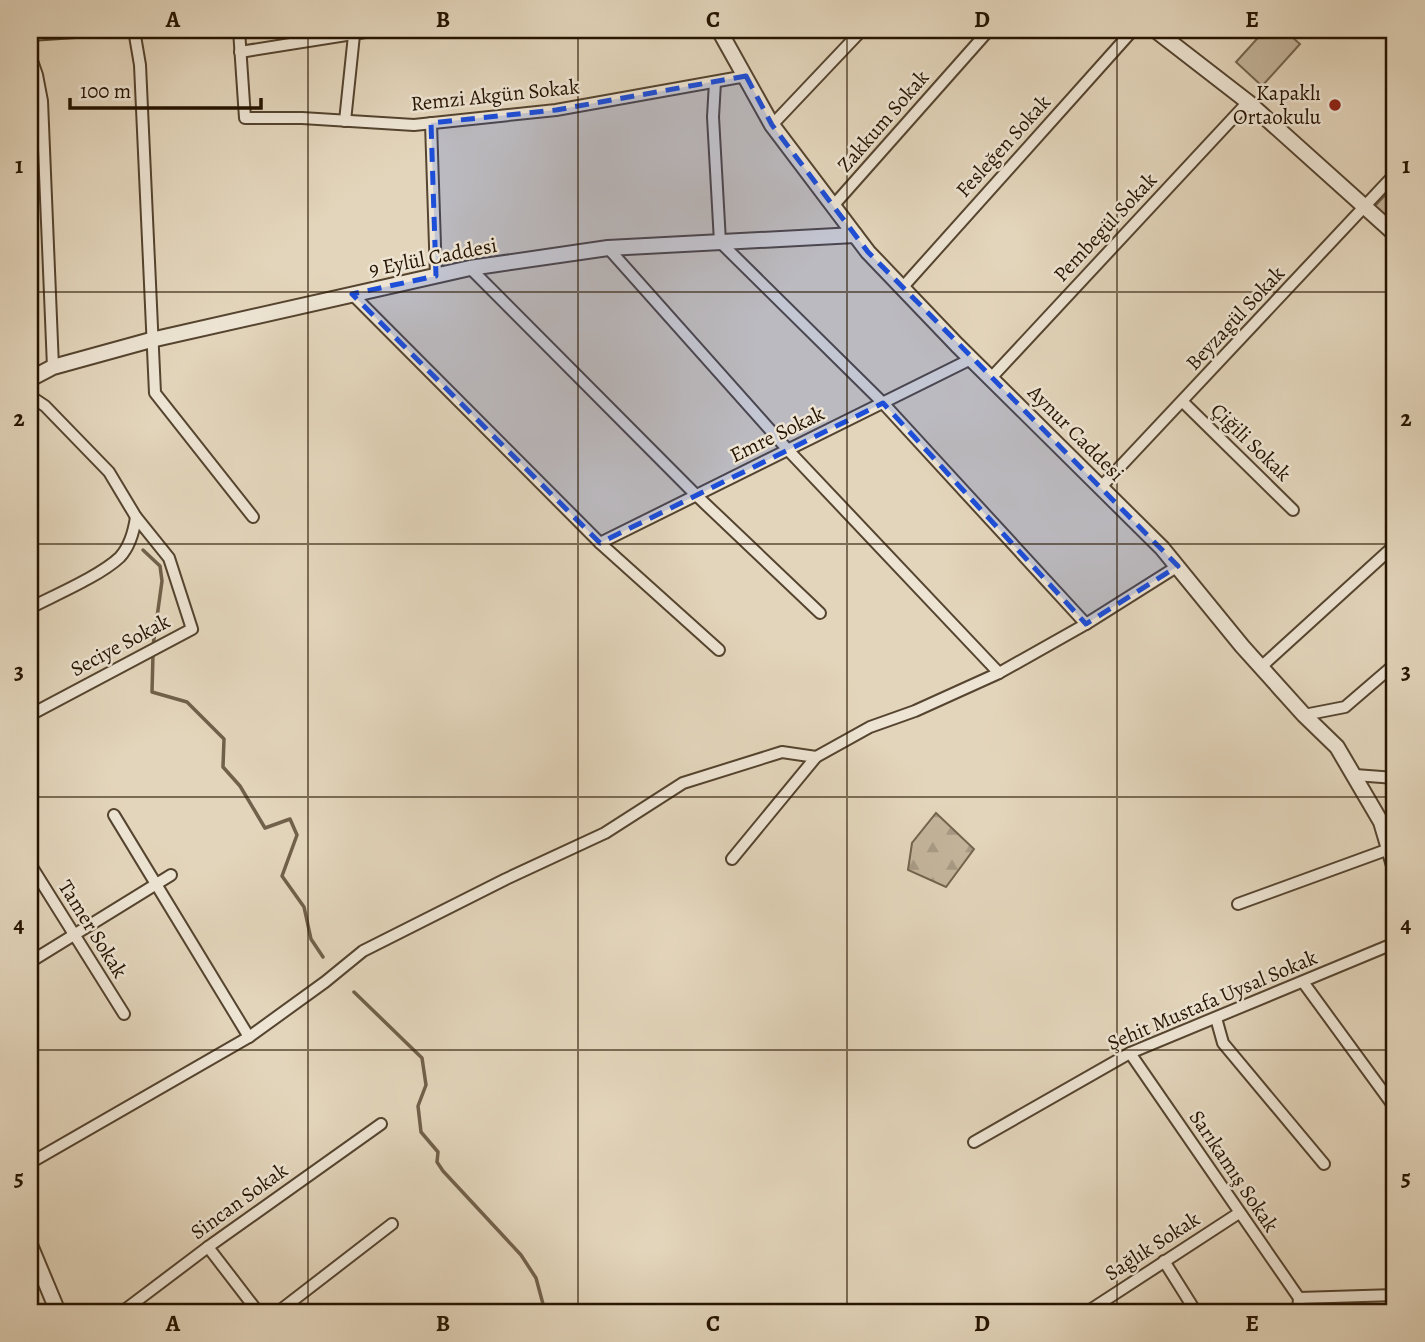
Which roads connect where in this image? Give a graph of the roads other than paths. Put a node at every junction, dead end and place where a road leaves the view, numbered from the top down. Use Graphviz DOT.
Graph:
graph roads {
  1 [pos="106,30"];
  2 [pos="134,30"];
  3 [pos="239,30"];
  4 [pos="377,30"];
  5 [pos="862,30"];
  6 [pos="989,30"];
  7 [pos="1133,30"];
  8 [pos="1155,30"];
  9 [pos="353,32"];
  10 [pos="726,33"];
  11 [pos="30,35"];
  12 [pos="240,52"];
  13 [pos="30,55"];
  14 [pos="746,76"];
  15 [pos="715,82"];
  16 [pos="1248,102"];
  17 [pos="345,121"];
  18 [pos="430,123"];
  19 [pos="772,125"];
  20 [pos="1395,174"];
  21 [pos="833,206"];
  22 [pos="1366,207"];
  23 [pos="1395,234"];
  24 [pos="855,235"];
  25 [pos="720,242"];
  26 [pos="608,248"];
  27 [pos="470,268"];
  28 [pos="436,276"];
  29 [pos="902,288"];
  30 [pos="352,294"];
  31 [pos="151,340"];
  32 [pos="971,359"];
  33 [pos="54,367"];
  34 [pos="991,378"];
  35 [pos="30,379"];
  36 [pos="30,396"];
  37 [pos="1183,402"];
  38 [pos="883,403"];
  39 [pos="788,450"];
  40 [pos="1101,487"];
  41 [pos="696,495"];
  42 [pos="1293,510"];
  43 [pos="136,517"];
  44 [pos="253,517"];
  45 [pos="600,543"];
  46 [pos="1395,545"];
  47 [pos="1178,566"];
  48 [pos="30,608"];
  49 [pos="820,613"];
  50 [pos="1087,624"];
  51 [pos="719,649"];
  52 [pos="1395,664"];
  53 [pos="1261,667"];
  54 [pos="999,673"];
  55 [pos="30,715"];
  56 [pos="1304,715"];
  57 [pos="816,757"];
  58 [pos="1355,775"];
  59 [pos="1395,778"];
  60 [pos="114,815"];
  61 [pos="1389,849"];
  62 [pos="732,859"];
  63 [pos="30,864"];
  64 [pos="1395,869"];
  65 [pos="172,875"];
  66 [pos="156,884"];
  67 [pos="1238,904"];
  68 [pos="74,937"];
  69 [pos="1395,943"];
  70 [pos="30,962"];
  71 [pos="1303,982"];
  72 [pos="124,1014"];
  73 [pos="1216,1018"];
  74 [pos="249,1037"];
  75 [pos="1130,1053"];
  76 [pos="1395,1108"];
  77 [pos="381,1124"];
  78 [pos="975,1142"];
  79 [pos="30,1163"];
  80 [pos="1324,1164"];
  81 [pos="1239,1213"];
  82 [pos="392,1224"];
  83 [pos="30,1245"];
  84 [pos="208,1247"];
  85 [pos="1164,1261"];
  86 [pos="1395,1295"];
  87 [pos="1298,1298"];
  88 [pos="58,1312"];
  89 [pos="121,1312"];
  90 [pos="258,1312"];
  91 [pos="278,1312"];
  92 [pos="1087,1312"];
  93 [pos="1196,1312"];
  94 [pos="1298,1312"];
  1 -- 11 [label="street"];
  2 -- 31 [label="street"];
  3 -- 12 [label="street"];
  4 -- 9 [label="street"];
  5 -- 19 [label="street"];
  6 -- 21 [label="street, Zakkum Sokak"];
  7 -- 29 [label="street, Fesleğen Sokak"];
  8 -- 16 [label="street"];
  9 -- 12 [label="street"];
  9 -- 17 [label="street"];
  10 -- 14 [label="street, Aynur Caddesi"];
  12 -- 17 [label="street, Remzi Akgün Sokak"];
  13 -- 33 [label="street"];
  14 -- 15 [label="street, Remzi Akgün Sokak"];
  14 -- 19 [label="street, Aynur Caddesi"];
  15 -- 18 [label="street, Remzi Akgün Sokak"];
  15 -- 25 [label="street"];
  16 -- 22 [label="street"];
  16 -- 34 [label="street, Pembegül Sokak"];
  17 -- 18 [label="street, Remzi Akgün Sokak"];
  18 -- 28 [label="street"];
  19 -- 21 [label="street, Aynur Caddesi"];
  20 -- 22 [label="street, Beyzagül Sokak"];
  21 -- 24 [label="street, Aynur Caddesi"];
  22 -- 23 [label="street"];
  22 -- 37 [label="street, Beyzagül Sokak"];
  24 -- 25 [label="street, 9 Eylül Caddesi"];
  24 -- 29 [label="street, Aynur Caddesi"];
  25 -- 26 [label="street, 9 Eylül Caddesi"];
  25 -- 38 [label="street"];
  26 -- 27 [label="street, 9 Eylül Caddesi"];
  26 -- 39 [label="street"];
  27 -- 28 [label="street, 9 Eylül Caddesi"];
  27 -- 41 [label="street"];
  28 -- 30 [label="street, 9 Eylül Caddesi"];
  29 -- 32 [label="street, Aynur Caddesi"];
  30 -- 31 [label="street, 9 Eylül Caddesi"];
  30 -- 45 [label="street"];
  31 -- 33 [label="street, 9 Eylül Caddesi"];
  31 -- 44 [label="street"];
  32 -- 34 [label="street, Aynur Caddesi"];
  32 -- 38 [label="street, Emre Sokak"];
  33 -- 35 [label="street, 9 Eylül Caddesi"];
  34 -- 40 [label="street, Aynur Caddesi"];
  36 -- 43 [label="street"];
  37 -- 40 [label="street, Beyzagül Sokak"];
  37 -- 42 [label="street, Çiğili Sokak"];
  38 -- 39 [label="street, Emre Sokak"];
  38 -- 50 [label="street"];
  39 -- 41 [label="street, Emre Sokak"];
  39 -- 54 [label="street"];
  40 -- 47 [label="street, Aynur Caddesi"];
  41 -- 45 [label="street, Emre Sokak"];
  41 -- 49 [label="street"];
  43 -- 48 [label="street"];
  43 -- 55 [label="street, Seciye Sokak"];
  45 -- 51 [label="street"];
  46 -- 53 [label="street"];
  47 -- 50 [label="street"];
  47 -- 53 [label="street, Aynur Caddesi"];
  50 -- 54 [label="street"];
  52 -- 56 [label="street"];
  53 -- 56 [label="street, Aynur Caddesi"];
  54 -- 57 [label="street"];
  56 -- 58 [label="street, Aynur Caddesi"];
  57 -- 62 [label="street"];
  57 -- 74 [label="street"];
  58 -- 59 [label="street"];
  58 -- 61 [label="street, Aynur Caddesi"];
  60 -- 66 [label="street"];
  61 -- 64 [label="street, Aynur Caddesi"];
  61 -- 67 [label="street"];
  63 -- 68 [label="street, Tamer Sokak"];
  65 -- 66 [label="street"];
  66 -- 68 [label="street"];
  66 -- 74 [label="street"];
  68 -- 70 [label="street"];
  68 -- 72 [label="street, Tamer Sokak"];
  69 -- 71 [label="street, Şehit Mustafa Uysal Sokak"];
  71 -- 73 [label="street, Şehit Mustafa Uysal Sokak"];
  71 -- 76 [label="street"];
  73 -- 75 [label="street, Şehit Mustafa Uysal Sokak"];
  73 -- 80 [label="street"];
  74 -- 79 [label="street"];
  75 -- 78 [label="street, Şehit Mustafa Uysal Sokak"];
  75 -- 81 [label="street, Sarıkamış Sokak"];
  77 -- 84 [label="street, Sincan Sokak"];
  81 -- 85 [label="street, Sağlık Sokak"];
  81 -- 87 [label="street, Sarıkamış Sokak"];
  82 -- 91 [label="street"];
  83 -- 88 [label="street"];
  84 -- 89 [label="street, Sincan Sokak"];
  84 -- 90 [label="street"];
  85 -- 92 [label="street, Sağlık Sokak"];
  85 -- 93 [label="street"];
  86 -- 87 [label="street"];
  87 -- 94 [label="street"];
}
